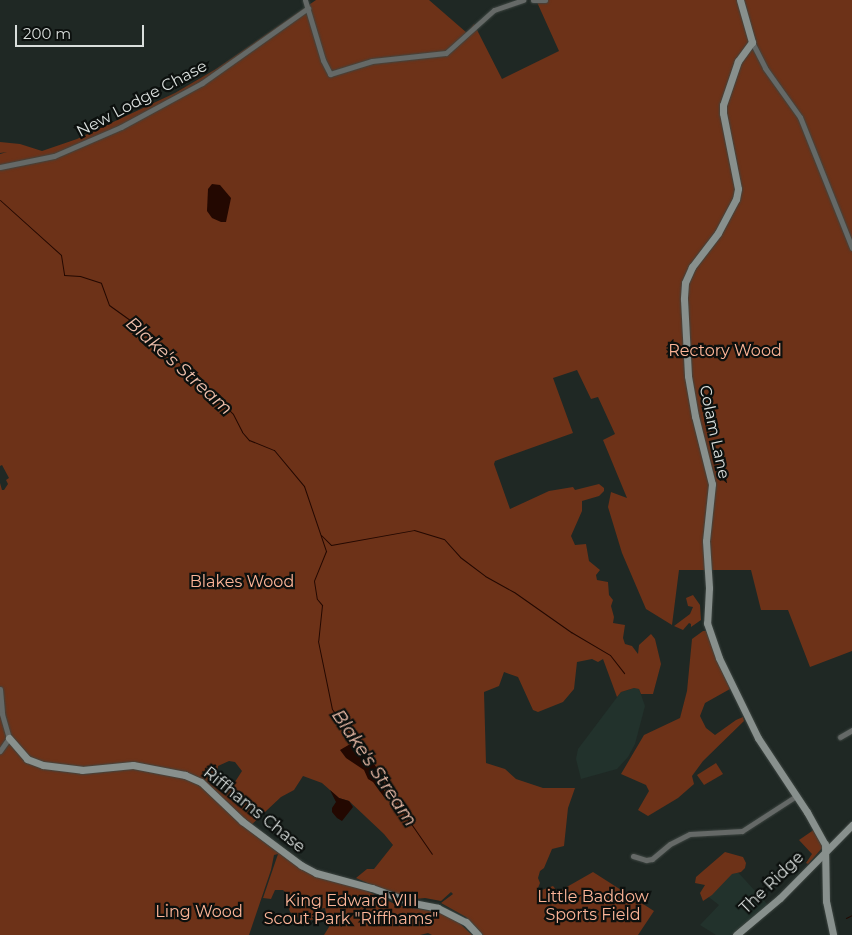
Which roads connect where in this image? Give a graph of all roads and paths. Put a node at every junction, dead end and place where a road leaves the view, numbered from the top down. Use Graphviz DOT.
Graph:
graph roads {
  1 [pos="305,0"];
  2 [pos="523,0"];
  3 [pos="533,0"];
  4 [pos="545,0"];
  5 [pos="740,0"];
  6 [pos="308,8"];
  7 [pos="752,42"];
  8 [pos="0,167"];
  9 [pos="852,248"];
  10 [pos="0,689"];
  11 [pos="852,730"];
  12 [pos="840,737"];
  13 [pos="9,738"];
  14 [pos="0,751"];
  15 [pos="796,796"];
  16 [pos="852,825"];
  17 [pos="826,850"];
  18 [pos="633,856"];
  19 [pos="822,859"];
  20 [pos="478,935"];
  21 [pos="736,935"];
  22 [pos="833,935"];
  1 -- 6 [label="street"];
  2 -- 6 [label="street"];
  3 -- 4 [label="street"];
  5 -- 7 [label="street"];
  6 -- 8 [label="street, New Lodge Chase"];
  7 -- 9 [label="street"];
  7 -- 15 [label="street, Colam Lane"];
  10 -- 13 [label="street"];
  11 -- 12 [label="street"];
  13 -- 14 [label="street"];
  13 -- 20 [label="street, Riffhams Chase"];
  15 -- 17 [label="street, Colam Lane"];
  15 -- 18 [label="street"];
  16 -- 17 [label="street"];
  17 -- 19 [label="street"];
  19 -- 21 [label="street, The Ridge"];
  19 -- 22 [label="street"];
}
